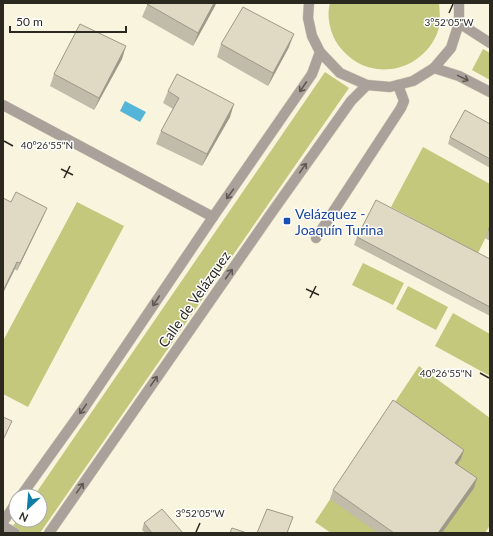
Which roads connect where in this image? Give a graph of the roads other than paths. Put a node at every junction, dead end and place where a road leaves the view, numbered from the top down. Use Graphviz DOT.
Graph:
graph roads {
  1 [pos="309,3"];
  2 [pos="459,3"];
  3 [pos="459,23"];
  4 [pos="490,43"];
  5 [pos="320,52"];
  6 [pos="434,68"];
  7 [pos="366,85"];
  8 [pos="398,85"];
  9 [pos="490,92"];
  10 [pos="3,105"];
  11 [pos="213,217"];
  12 [pos="316,238"];
  13 [pos="27,488"];
  14 [pos="3,526"];
  15 [pos="15,533"];
  16 [pos="49,533"];
  1 -- 5 [label="street"];
  2 -- 3 [label="street"];
  3 -- 4 [label="street"];
  3 -- 6 [label="street"];
  5 -- 7 [label="street"];
  5 -- 11 [label="street, one-way"];
  6 -- 8 [label="street"];
  6 -- 9 [label="street, one-way"];
  7 -- 8 [label="street"];
  16 -- 7 [label="street, Calle de Velázquez, one-way"];
  8 -- 12 [label="street"];
  10 -- 11 [label="street"];
  11 -- 13 [label="street, one-way"];
  14 -- 15 [label="street"];
}
